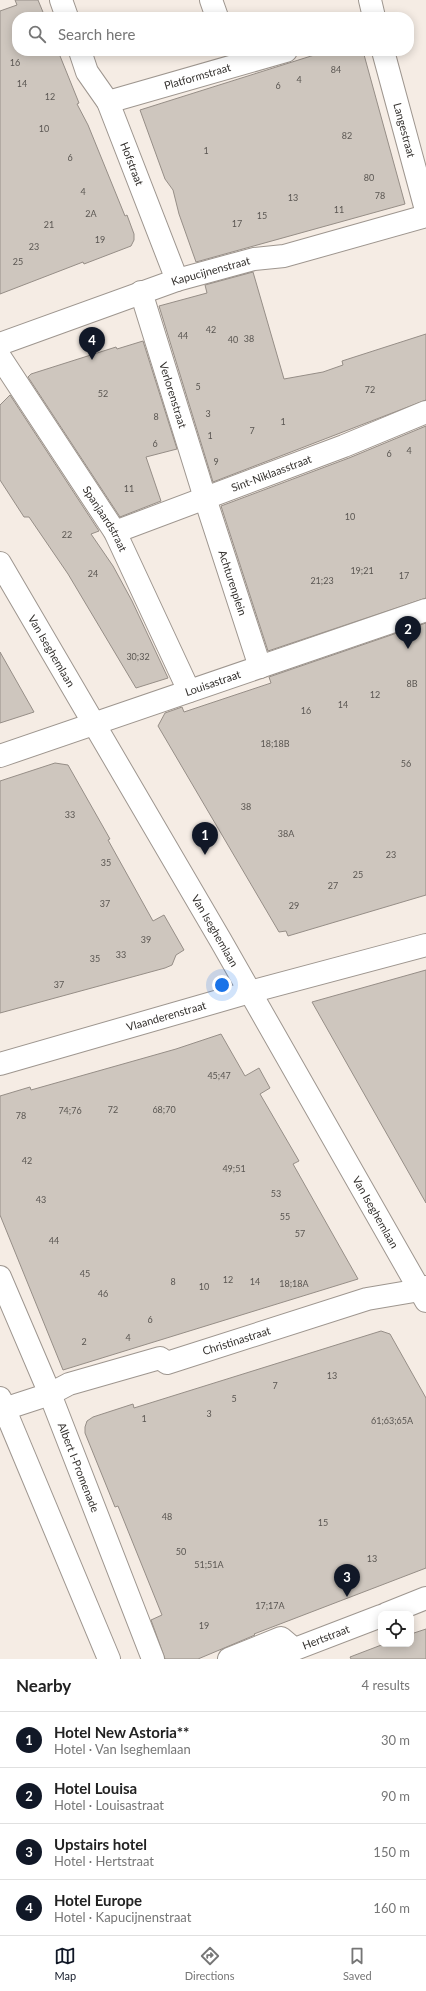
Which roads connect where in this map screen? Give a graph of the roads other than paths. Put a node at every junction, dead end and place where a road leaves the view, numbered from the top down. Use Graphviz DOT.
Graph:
graph roads {
  1 [pos="61,0"];
  2 [pos="211,0"];
  3 [pos="370,0"];
  4 [pos="65,12"];
  5 [pos="215,12"];
  6 [pos="373,12"];
  7 [pos="82,56"];
  8 [pos="252,56"];
  9 [pos="384,56"];
  10 [pos="232,59"];
  11 [pos="108,102"];
  12 [pos="426,210"];
  13 [pos="426,216"];
  14 [pos="177,280"];
  15 [pos="141,292"];
  16 [pos="0,344"];
  17 [pos="0,357"];
  18 [pos="426,412"];
  19 [pos="205,498"];
  20 [pos="115,532"];
  21 [pos="0,563"];
  22 [pos="426,610"];
  23 [pos="260,667"];
  24 [pos="189,691"];
  25 [pos="93,724"];
  26 [pos="0,756"];
  27 [pos="426,945"];
  28 [pos="250,992"];
  29 [pos="0,1064"];
  30 [pos="0,1277"];
  31 [pos="424,1293"];
  32 [pos="167,1363"];
  33 [pos="50,1394"];
  34 [pos="75,1395"];
  35 [pos="2,1404"];
  36 [pos="426,1598"];
  37 [pos="394,1611"];
  38 [pos="378,1617"];
  39 [pos="294,1649"];
  40 [pos="109,1659"];
  41 [pos="153,1659"];
  42 [pos="229,1659"];
  43 [pos="268,1659"];
  1 -- 4 [label="street"];
  2 -- 5 [label="street"];
  3 -- 6 [label="street"];
  7 -- 11 [label="street, Hofstraat"];
  8 -- 10 [label="street, Platformstraat"];
  9 -- 12 [label="street, Langestraat"];
  10 -- 11 [label="street, Platformstraat"];
  11 -- 14 [label="street, Hofstraat"];
  13 -- 14 [label="street, Kapucijnenstraat"];
  14 -- 15 [label="street, Kapucijnenstraat"];
  15 -- 16 [label="street, Kapucijnenstraat"];
  15 -- 19 [label="street, Verlorenstraat"];
  17 -- 20 [label="street, Spanjaardstraat"];
  18 -- 19 [label="street, Sint-Niklaasstraat"];
  19 -- 20 [label="street, Sint-Niklaasstraat"];
  19 -- 23 [label="street, Achturenplein"];
  20 -- 24 [label="street, Spanjaardstraat"];
  21 -- 25 [label="street, Van Iseghemlaan"];
  22 -- 23 [label="street, Louisastraat"];
  23 -- 24 [label="street, Louisastraat"];
  24 -- 25 [label="street, Louisastraat"];
  25 -- 26 [label="street, Louisastraat"];
  25 -- 28 [label="street, Van Iseghemlaan"];
  27 -- 28 [label="street, Vlaanderenstraat"];
  28 -- 29 [label="street, Vlaanderenstraat"];
  28 -- 31 [label="street, Van Iseghemlaan"];
  30 -- 33 [label="street, Albert I-Promenade"];
  31 -- 32 [label="street, Christinastraat"];
  32 -- 33 [label="street, Christinastraat"];
  32 -- 34 [label="street"];
  33 -- 35 [label="street"];
  33 -- 41 [label="street, Albert I-Promenade"];
  35 -- 40 [label="street"];
  36 -- 37 [label="street"];
  38 -- 39 [label="street, Hertstraat"];
  39 -- 42 [label="street, Hertstraat"];
  39 -- 43 [label="street"];
}
